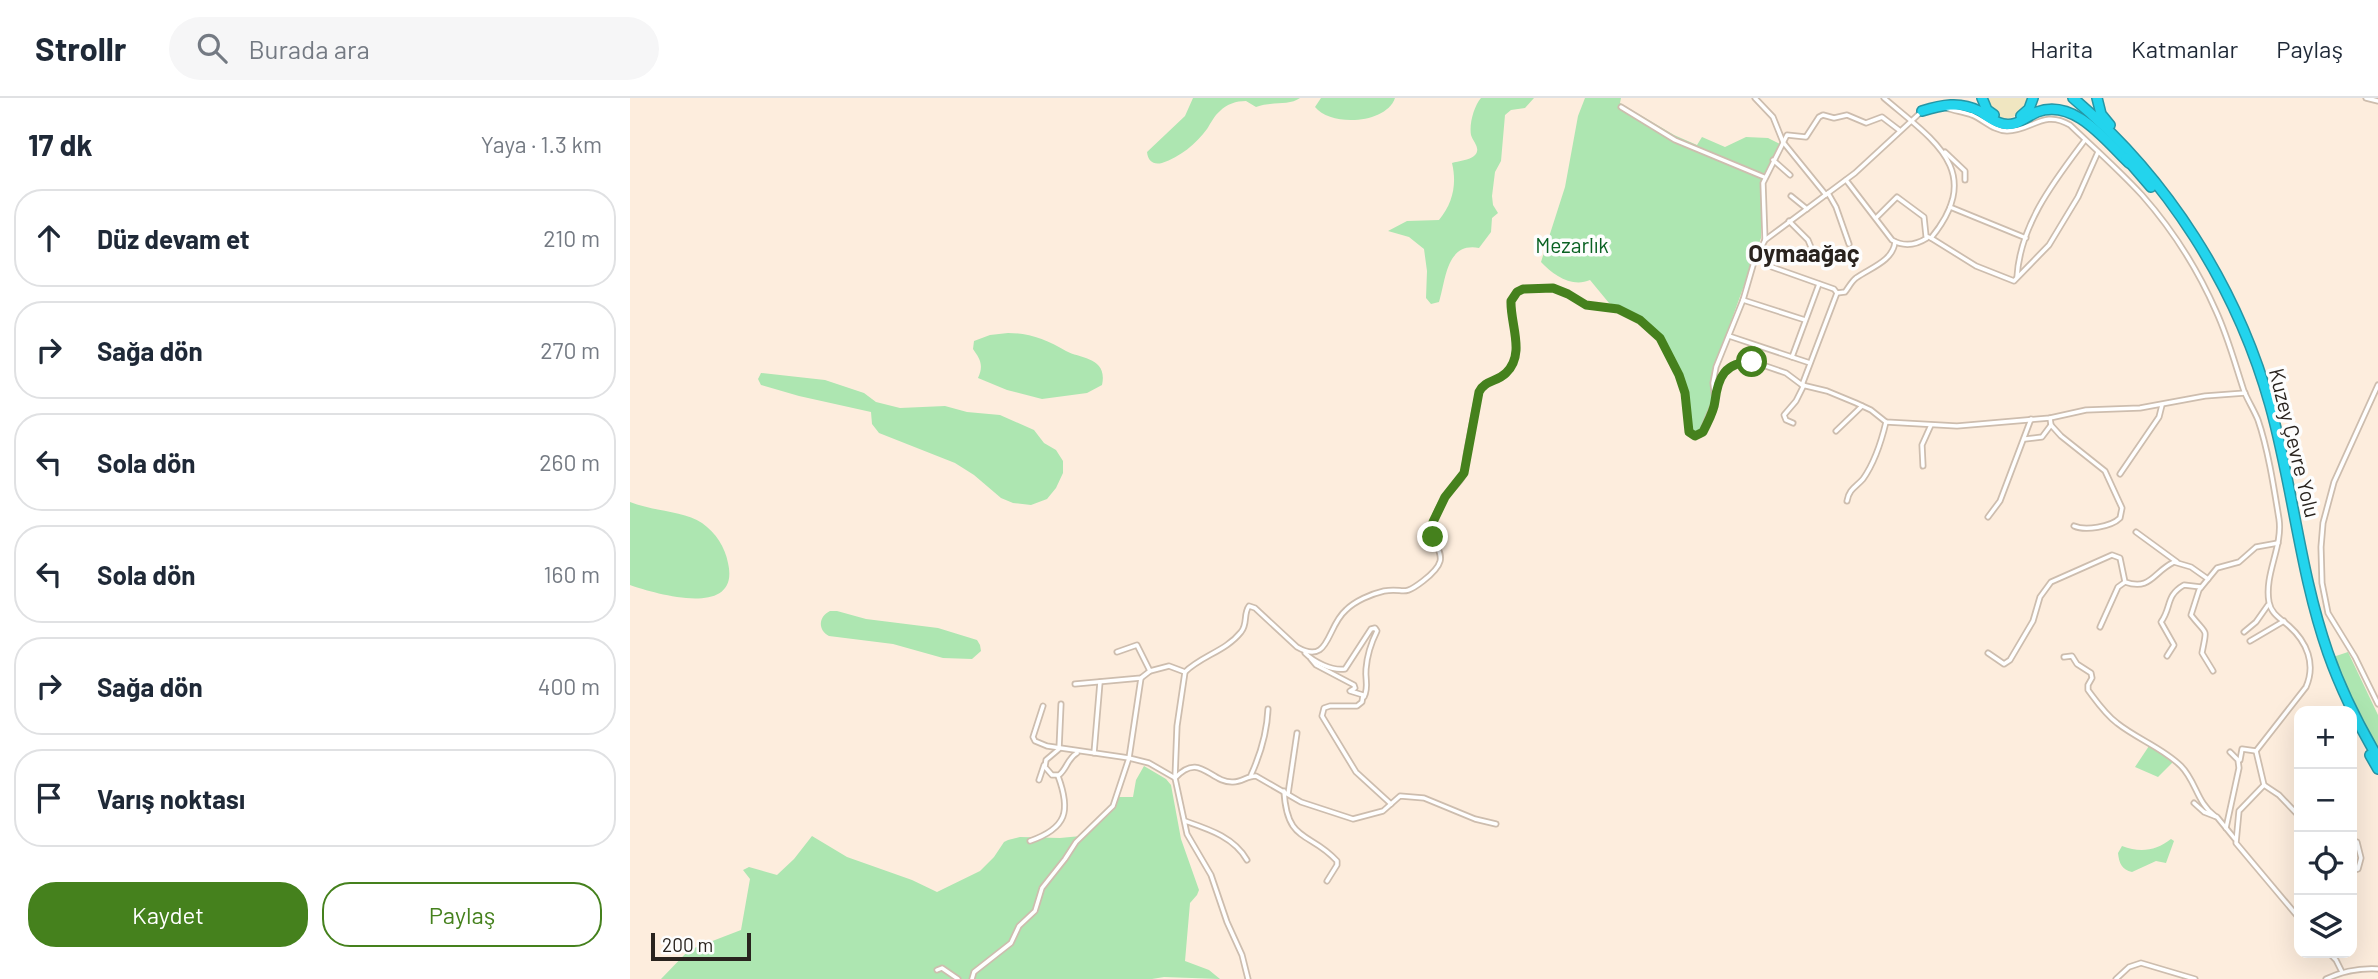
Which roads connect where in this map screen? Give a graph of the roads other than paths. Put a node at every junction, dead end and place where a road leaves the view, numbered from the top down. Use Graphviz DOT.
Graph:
graph roads {
  1 [pos="1755,98"];
  2 [pos="1884,98"];
  3 [pos="1944,98"];
  4 [pos="1982,98"];
  5 [pos="2033,98"];
  6 [pos="2064,98"];
  7 [pos="2073,98"];
  8 [pos="2097,98"];
  9 [pos="2366,98"];
  10 [pos="1932,101"];
  11 [pos="2378,101"];
  12 [pos="1621,107"];
  13 [pos="1922,111"];
  14 [pos="1910,121"];
  15 [pos="1899,130"];
  16 [pos="2085,139"];
  17 [pos="1783,142"];
  18 [pos="1944,151"];
  19 [pos="2098,152"];
  20 [pos="1773,160"];
  21 [pos="2135,168"];
  22 [pos="1790,175"];
  23 [pos="1765,177"];
  24 [pos="1846,180"];
  25 [pos="1965,180"];
  26 [pos="1827,194"];
  27 [pos="2165,195"];
  28 [pos="1791,196"];
  29 [pos="1950,207"];
  30 [pos="1807,209"];
  31 [pos="1876,218"];
  32 [pos="1789,221"];
  33 [pos="1930,238"];
  34 [pos="2026,238"];
  35 [pos="1765,240"];
  36 [pos="1895,242"];
  37 [pos="1849,244"];
  38 [pos="1813,252"];
  39 [pos="1757,255"];
  40 [pos="2017,278"];
  41 [pos="1819,284"];
  42 [pos="1837,293"];
  43 [pos="1743,300"];
  44 [pos="1805,320"];
  45 [pos="1729,336"];
  46 [pos="1792,356"];
  47 [pos="1810,363"];
  48 [pos="1803,385"];
  49 [pos="2378,385"];
  50 [pos="2245,393"];
  51 [pos="1714,394"];
  52 [pos="2162,404"];
  53 [pos="1863,406"];
  54 [pos="2050,418"];
  55 [pos="2031,419"];
  56 [pos="1886,422"];
  57 [pos="1793,423"];
  58 [pos="1932,424"];
  59 [pos="2051,425"];
  60 [pos="1836,431"];
  61 [pos="2023,439"];
  62 [pos="1923,466"];
  63 [pos="2120,474"];
  64 [pos="1847,501"];
  65 [pos="1988,517"];
  66 [pos="2074,526"];
  67 [pos="2136,532"];
  68 [pos="2278,543"];
  69 [pos="2177,562"];
  70 [pos="2208,579"];
  71 [pos="2125,582"];
  72 [pos="2201,587"];
  73 [pos="2269,604"];
  74 [pos="2284,621"];
  75 [pos="2099,627"];
  76 [pos="2244,632"];
  77 [pos="2249,641"];
  78 [pos="1304,651"];
  79 [pos="1117,652"];
  80 [pos="1988,653"];
  81 [pos="2167,656"];
  82 [pos="2064,657"];
  83 [pos="1311,659"];
  84 [pos="1150,671"];
  85 [pos="2214,671"];
  86 [pos="1185,672"];
  87 [pos="1140,678"];
  88 [pos="1100,682"];
  89 [pos="1075,684"];
  90 [pos="1363,697"];
  91 [pos="2378,704"];
  92 [pos="1061,705"];
  93 [pos="1043,706"];
  94 [pos="2344,706"];
  95 [pos="1268,709"];
  96 [pos="2357,732"];
  97 [pos="1297,733"];
  98 [pos="1059,749"];
  99 [pos="2256,751"];
  100 [pos="1078,752"];
  101 [pos="2230,752"];
  102 [pos="1094,753"];
  103 [pos="1129,758"];
  104 [pos="2378,758"];
  105 [pos="2239,762"];
  106 [pos="1044,764"];
  107 [pos="2378,769"];
  108 [pos="1251,775"];
  109 [pos="1058,776"];
  110 [pos="1175,778"];
  111 [pos="1039,779"];
  112 [pos="2264,785"];
  113 [pos="1286,792"];
  114 [pos="2194,803"];
  115 [pos="1391,804"];
  116 [pos="2294,811"];
  117 [pos="2215,816"];
  118 [pos="1184,821"];
  119 [pos="1496,824"];
  120 [pos="2226,828"];
  121 [pos="2235,839"];
  122 [pos="1030,841"];
  123 [pos="2357,842"];
  124 [pos="1247,860"];
  125 [pos="2357,869"];
  126 [pos="1327,881"];
  127 [pos="2294,912"];
  128 [pos="2334,958"];
  129 [pos="2378,969"];
  130 [pos="937,970"];
  131 [pos="2342,972"];
  132 [pos="958,979"];
  133 [pos="972,979"];
  134 [pos="1248,979"];
  135 [pos="2116,979"];
  136 [pos="2195,979"];
  137 [pos="2326,979"];
  1 -- 17 [label="street"];
  2 -- 14 [label="street"];
  3 -- 13 [label="highway"];
  4 -- 5 [label="highway"];
  6 -- 21 [label="highway, Kuzey Çevre Yolu"];
  7 -- 27 [label="highway, Kuzey Çevre Yolu"];
  8 -- 27 [label="highway"];
  9 -- 11 [label="street"];
  10 -- 13 [label="highway"];
  10 -- 16 [label="street"];
  10 -- 21 [label="highway"];
  12 -- 23 [label="street"];
  13 -- 14 [label="street"];
  14 -- 15 [label="street"];
  14 -- 18 [label="street"];
  15 -- 17 [label="street"];
  15 -- 24 [label="street"];
  16 -- 19 [label="street"];
  16 -- 34 [label="street"];
  17 -- 20 [label="street"];
  17 -- 26 [label="street"];
  18 -- 25 [label="street"];
  18 -- 29 [label="street"];
  19 -- 40 [label="street"];
  19 -- 50 [label="street"];
  20 -- 22 [label="street"];
  20 -- 23 [label="street"];
  21 -- 94 [label="highway, Kuzey Çevre Yolu"];
  23 -- 35 [label="street"];
  24 -- 26 [label="street"];
  24 -- 31 [label="street"];
  26 -- 30 [label="street"];
  26 -- 37 [label="street"];
  27 -- 104 [label="highway, Kuzey Çevre Yolu"];
  28 -- 30 [label="street"];
  29 -- 33 [label="street"];
  29 -- 34 [label="street"];
  30 -- 32 [label="street"];
  31 -- 33 [label="street"];
  31 -- 36 [label="street"];
  32 -- 35 [label="street"];
  32 -- 38 [label="street"];
  33 -- 36 [label="street"];
  33 -- 40 [label="street"];
  34 -- 40 [label="street"];
  35 -- 39 [label="street"];
  36 -- 42 [label="street"];
  39 -- 41 [label="street"];
  39 -- 43 [label="street"];
  41 -- 42 [label="street"];
  41 -- 44 [label="street"];
  42 -- 47 [label="street"];
  43 -- 44 [label="street"];
  43 -- 45 [label="street"];
  44 -- 46 [label="street"];
  45 -- 46 [label="street"];
  45 -- 51 [label="street"];
  46 -- 47 [label="street"];
  47 -- 48 [label="street"];
  48 -- 51 [label="street"];
  48 -- 53 [label="street"];
  48 -- 57 [label="street"];
  49 -- 91 [label="street"];
  50 -- 52 [label="street"];
  50 -- 68 [label="street"];
  51 -- 78 [label="street"];
  52 -- 54 [label="street"];
  52 -- 63 [label="street"];
  53 -- 56 [label="street"];
  53 -- 60 [label="street"];
  54 -- 55 [label="street"];
  54 -- 59 [label="street"];
  55 -- 58 [label="street"];
  55 -- 61 [label="street"];
  56 -- 58 [label="street"];
  56 -- 64 [label="street"];
  58 -- 62 [label="street"];
  59 -- 61 [label="street"];
  59 -- 66 [label="street"];
  61 -- 65 [label="street"];
  67 -- 69 [label="street"];
  68 -- 70 [label="street"];
  68 -- 73 [label="street"];
  69 -- 70 [label="street"];
  69 -- 71 [label="street"];
  70 -- 72 [label="street"];
  71 -- 75 [label="street"];
  71 -- 80 [label="street"];
  72 -- 81 [label="street"];
  72 -- 85 [label="street"];
  73 -- 74 [label="street"];
  73 -- 76 [label="street"];
  74 -- 77 [label="street"];
  74 -- 99 [label="street"];
  78 -- 83 [label="street"];
  78 -- 86 [label="street"];
  79 -- 84 [label="street"];
  82 -- 117 [label="street"];
  83 -- 90 [label="street"];
  83 -- 90 [label="street"];
  84 -- 86 [label="street"];
  84 -- 87 [label="street"];
  86 -- 110 [label="street"];
  87 -- 88 [label="street"];
  87 -- 103 [label="street"];
  88 -- 89 [label="street"];
  88 -- 102 [label="street"];
  90 -- 115 [label="street"];
  92 -- 98 [label="street"];
  93 -- 98 [label="street"];
  95 -- 108 [label="street"];
  96 -- 107 [label="highway"];
  97 -- 113 [label="street"];
  98 -- 100 [label="street"];
  98 -- 106 [label="street"];
  99 -- 105 [label="street"];
  99 -- 112 [label="street"];
  100 -- 102 [label="street"];
  100 -- 109 [label="street"];
  101 -- 105 [label="street"];
  102 -- 103 [label="street"];
  103 -- 110 [label="street"];
  103 -- 133 [label="street"];
  105 -- 120 [label="street"];
  106 -- 109 [label="street"];
  106 -- 111 [label="street"];
  108 -- 110 [label="street"];
  108 -- 113 [label="street"];
  109 -- 122 [label="street"];
  110 -- 118 [label="street"];
  112 -- 116 [label="street"];
  112 -- 121 [label="street"];
  113 -- 115 [label="street"];
  113 -- 126 [label="street"];
  114 -- 117 [label="street"];
  115 -- 119 [label="street"];
  117 -- 120 [label="street"];
  118 -- 124 [label="street"];
  118 -- 134 [label="street"];
  120 -- 121 [label="street"];
  121 -- 127 [label="street"];
  123 -- 125 [label="street"];
  128 -- 131 [label="street"];
  129 -- 131 [label="street"];
  130 -- 132 [label="street"];
  131 -- 137 [label="street"];
  135 -- 136 [label="street"];
}
